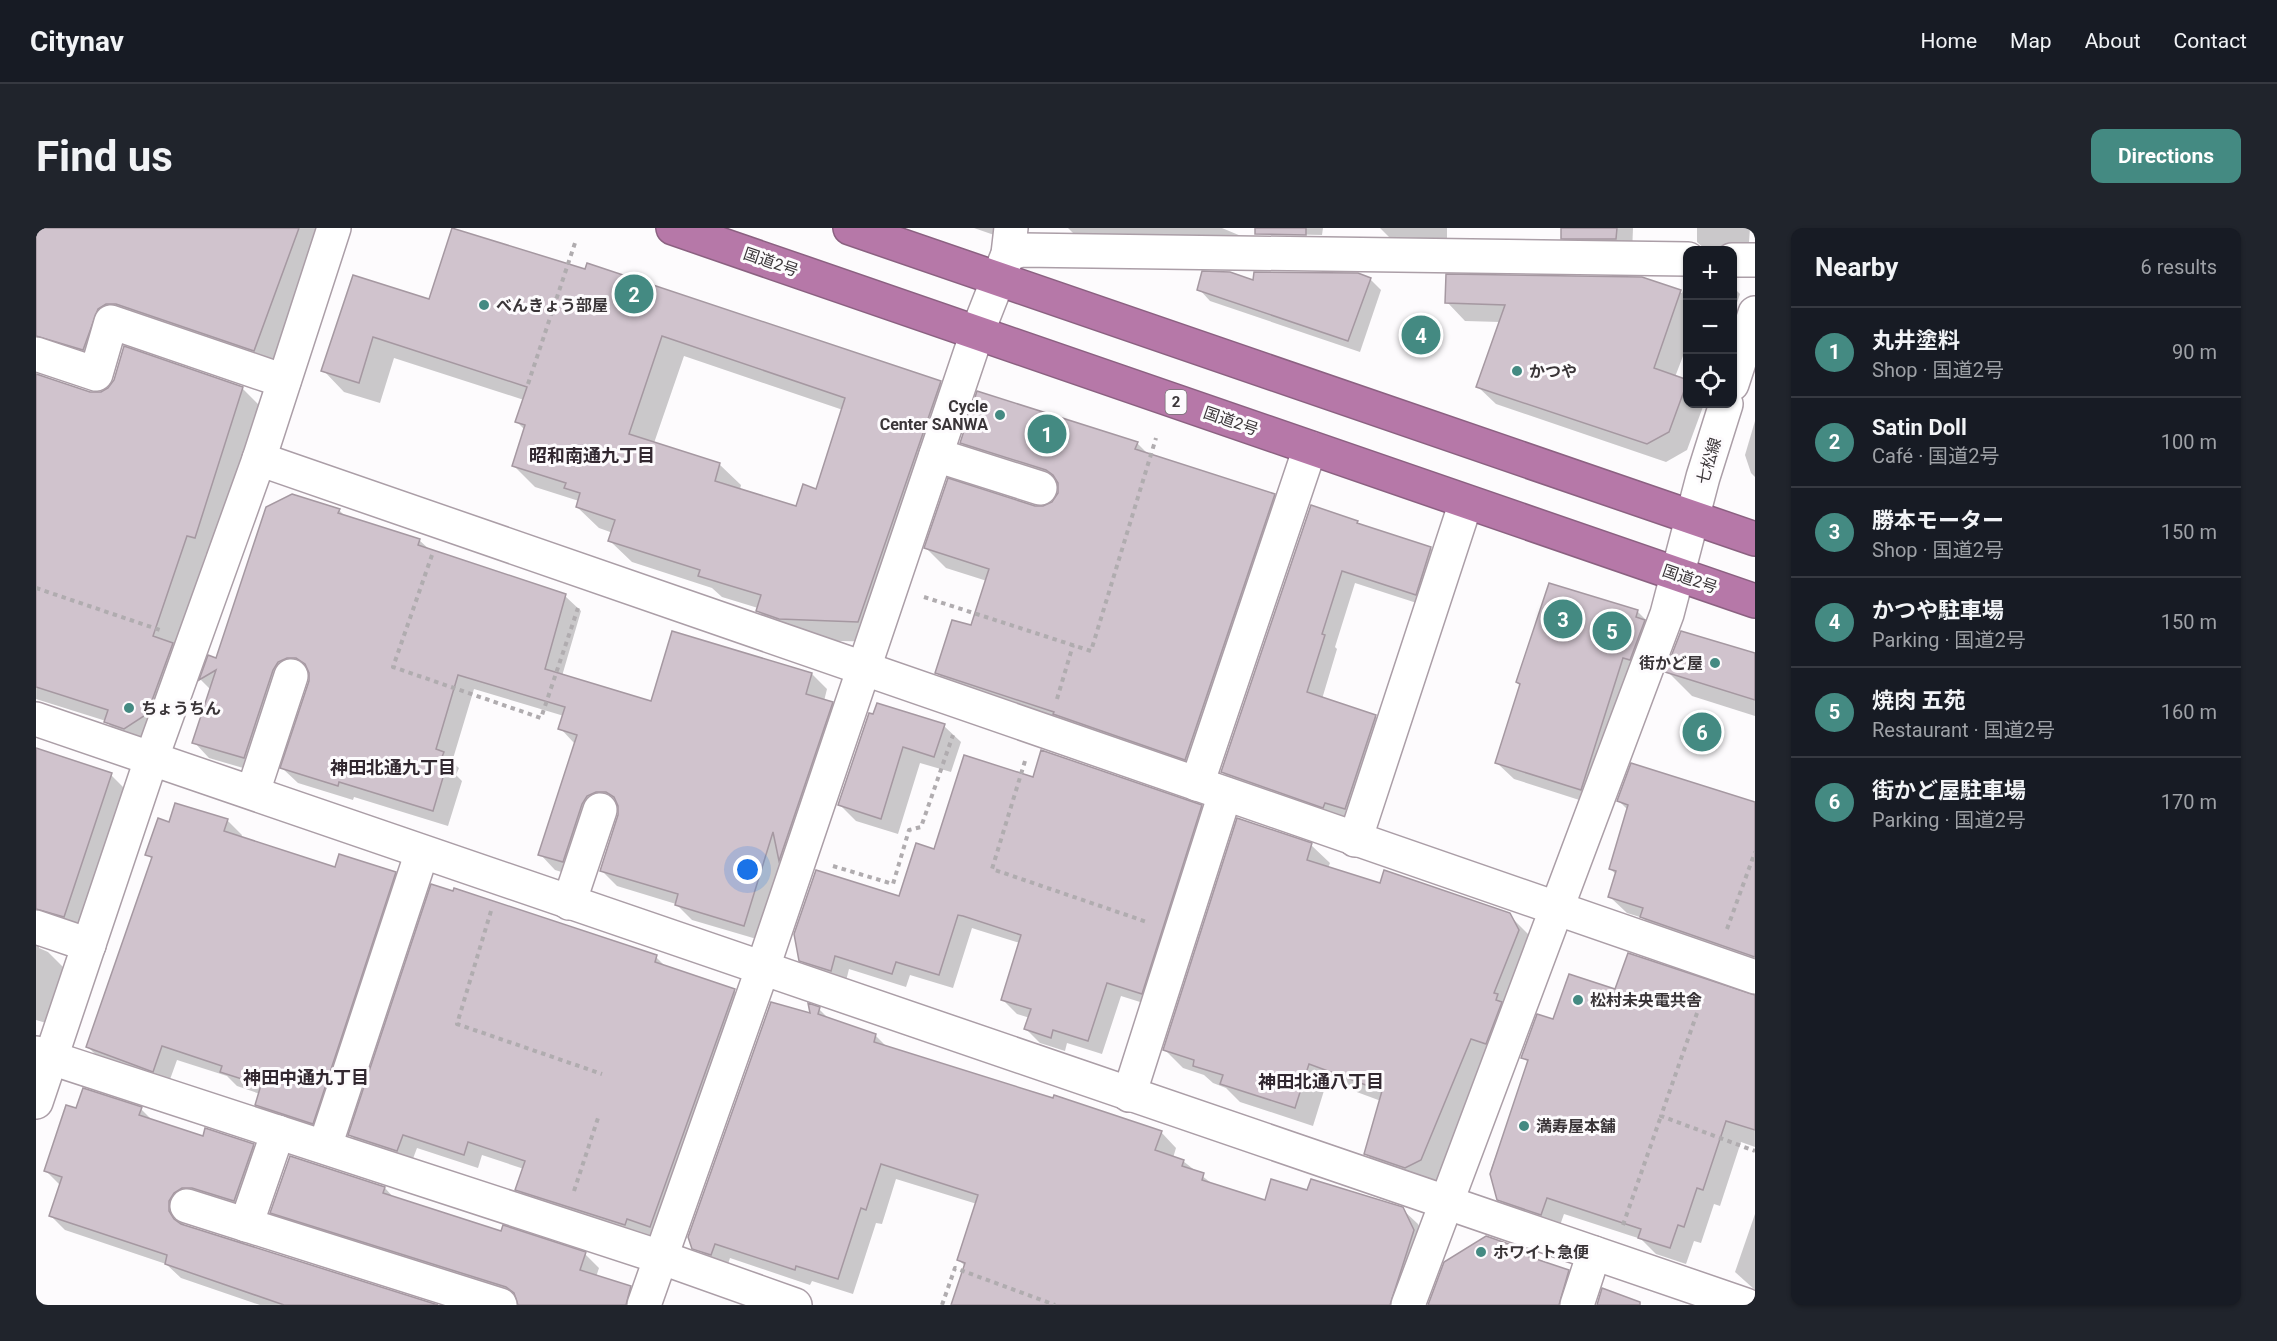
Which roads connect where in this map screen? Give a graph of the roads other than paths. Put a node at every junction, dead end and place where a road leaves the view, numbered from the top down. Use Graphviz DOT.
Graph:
graph roads {
  1 [pos="334,228"];
  2 [pos="673,228"];
  3 [pos="850,228"];
  4 [pos="1216,241"];
  5 [pos="1362,242"];
  6 [pos="1530,242"];
  7 [pos="1005,254"];
  8 [pos="1683,258"];
  9 [pos="1737,260"];
  10 [pos="1755,260"];
  11 [pos="1755,313"];
  12 [pos="977,333"];
  13 [pos="36,354"];
  14 [pos="1737,369"];
  15 [pos="284,381"];
  16 [pos="1725,408"];
  17 [pos="1310,448"];
  18 [pos="936,455"];
  19 [pos="259,459"];
  20 [pos="1040,488"];
  21 [pos="1466,502"];
  22 [pos="1692,518"];
  23 [pos="1755,540"];
  24 [pos="1679,576"];
  25 [pos="1755,601"];
  26 [pos="865,669"];
  27 [pos="291,676"];
  28 [pos="36,719"];
  29 [pos="152,757"];
  30 [pos="1211,789"];
  31 [pos="253,792"];
  32 [pos="600,810"];
  33 [pos="1356,840"];
  34 [pos="422,852"];
  35 [pos="569,903"];
  36 [pos="1558,910"];
  37 [pos="36,927"];
  38 [pos="89,945"];
  39 [pos="762,970"];
  40 [pos="1755,977"];
  41 [pos="44,1055"];
  42 [pos="1129,1095"];
  43 [pos="36,1102"];
  44 [pos="278,1132"];
  45 [pos="325,1146"];
  46 [pos="1446,1203"];
  47 [pos="187,1206"];
  48 [pos="246,1225"];
  49 [pos="1603,1256"];
  50 [pos="660,1257"];
  51 [pos="500,1305"];
  52 [pos="644,1305"];
  53 [pos="795,1305"];
  54 [pos="1408,1305"];
  55 [pos="1577,1305"];
  56 [pos="1746,1305"];
  1 -- 15 [label="street"];
  2 -- 12 [label="highway, 国道2号 / 2"];
  3 -- 7 [label="highway"];
  4 -- 5 [label="street"];
  4 -- 7 [label="street"];
  5 -- 6 [label="street"];
  6 -- 8 [label="street"];
  7 -- 12 [label="street"];
  7 -- 22 [label="highway"];
  9 -- 10 [label="street"];
  11 -- 14 [label="street"];
  12 -- 17 [label="highway, 国道2号 / 2"];
  12 -- 18 [label="street"];
  13 -- 15 [label="street"];
  15 -- 19 [label="street"];
  16 -- 22 [label="street, 七松線"];
  17 -- 21 [label="highway, 国道2号 / 2"];
  17 -- 30 [label="street"];
  18 -- 20 [label="street"];
  18 -- 26 [label="street"];
  19 -- 26 [label="street"];
  19 -- 29 [label="street"];
  21 -- 24 [label="highway, 国道2号 / 2"];
  21 -- 33 [label="street"];
  22 -- 23 [label="highway"];
  22 -- 24 [label="street, 七松線"];
  24 -- 25 [label="highway, 国道2号 / 2"];
  24 -- 36 [label="street, 七松線"];
  26 -- 30 [label="street"];
  26 -- 39 [label="street"];
  27 -- 31 [label="street"];
  28 -- 29 [label="street"];
  29 -- 31 [label="street"];
  29 -- 38 [label="street"];
  30 -- 33 [label="street"];
  30 -- 42 [label="street"];
  31 -- 34 [label="street"];
  32 -- 35 [label="street"];
  33 -- 36 [label="street"];
  34 -- 35 [label="street"];
  34 -- 45 [label="street"];
  35 -- 39 [label="street"];
  36 -- 40 [label="street"];
  36 -- 46 [label="street, 七松線"];
  37 -- 38 [label="street"];
  38 -- 41 [label="street"];
  39 -- 42 [label="street"];
  39 -- 50 [label="street"];
  41 -- 43 [label="street"];
  41 -- 44 [label="street"];
  42 -- 46 [label="street"];
  44 -- 45 [label="street"];
  44 -- 48 [label="street"];
  45 -- 50 [label="street"];
  46 -- 49 [label="street"];
  46 -- 54 [label="street, 七松線"];
  47 -- 48 [label="street"];
  48 -- 51 [label="street"];
  49 -- 55 [label="street"];
  49 -- 56 [label="street"];
  50 -- 52 [label="street"];
  50 -- 53 [label="street"];
}
